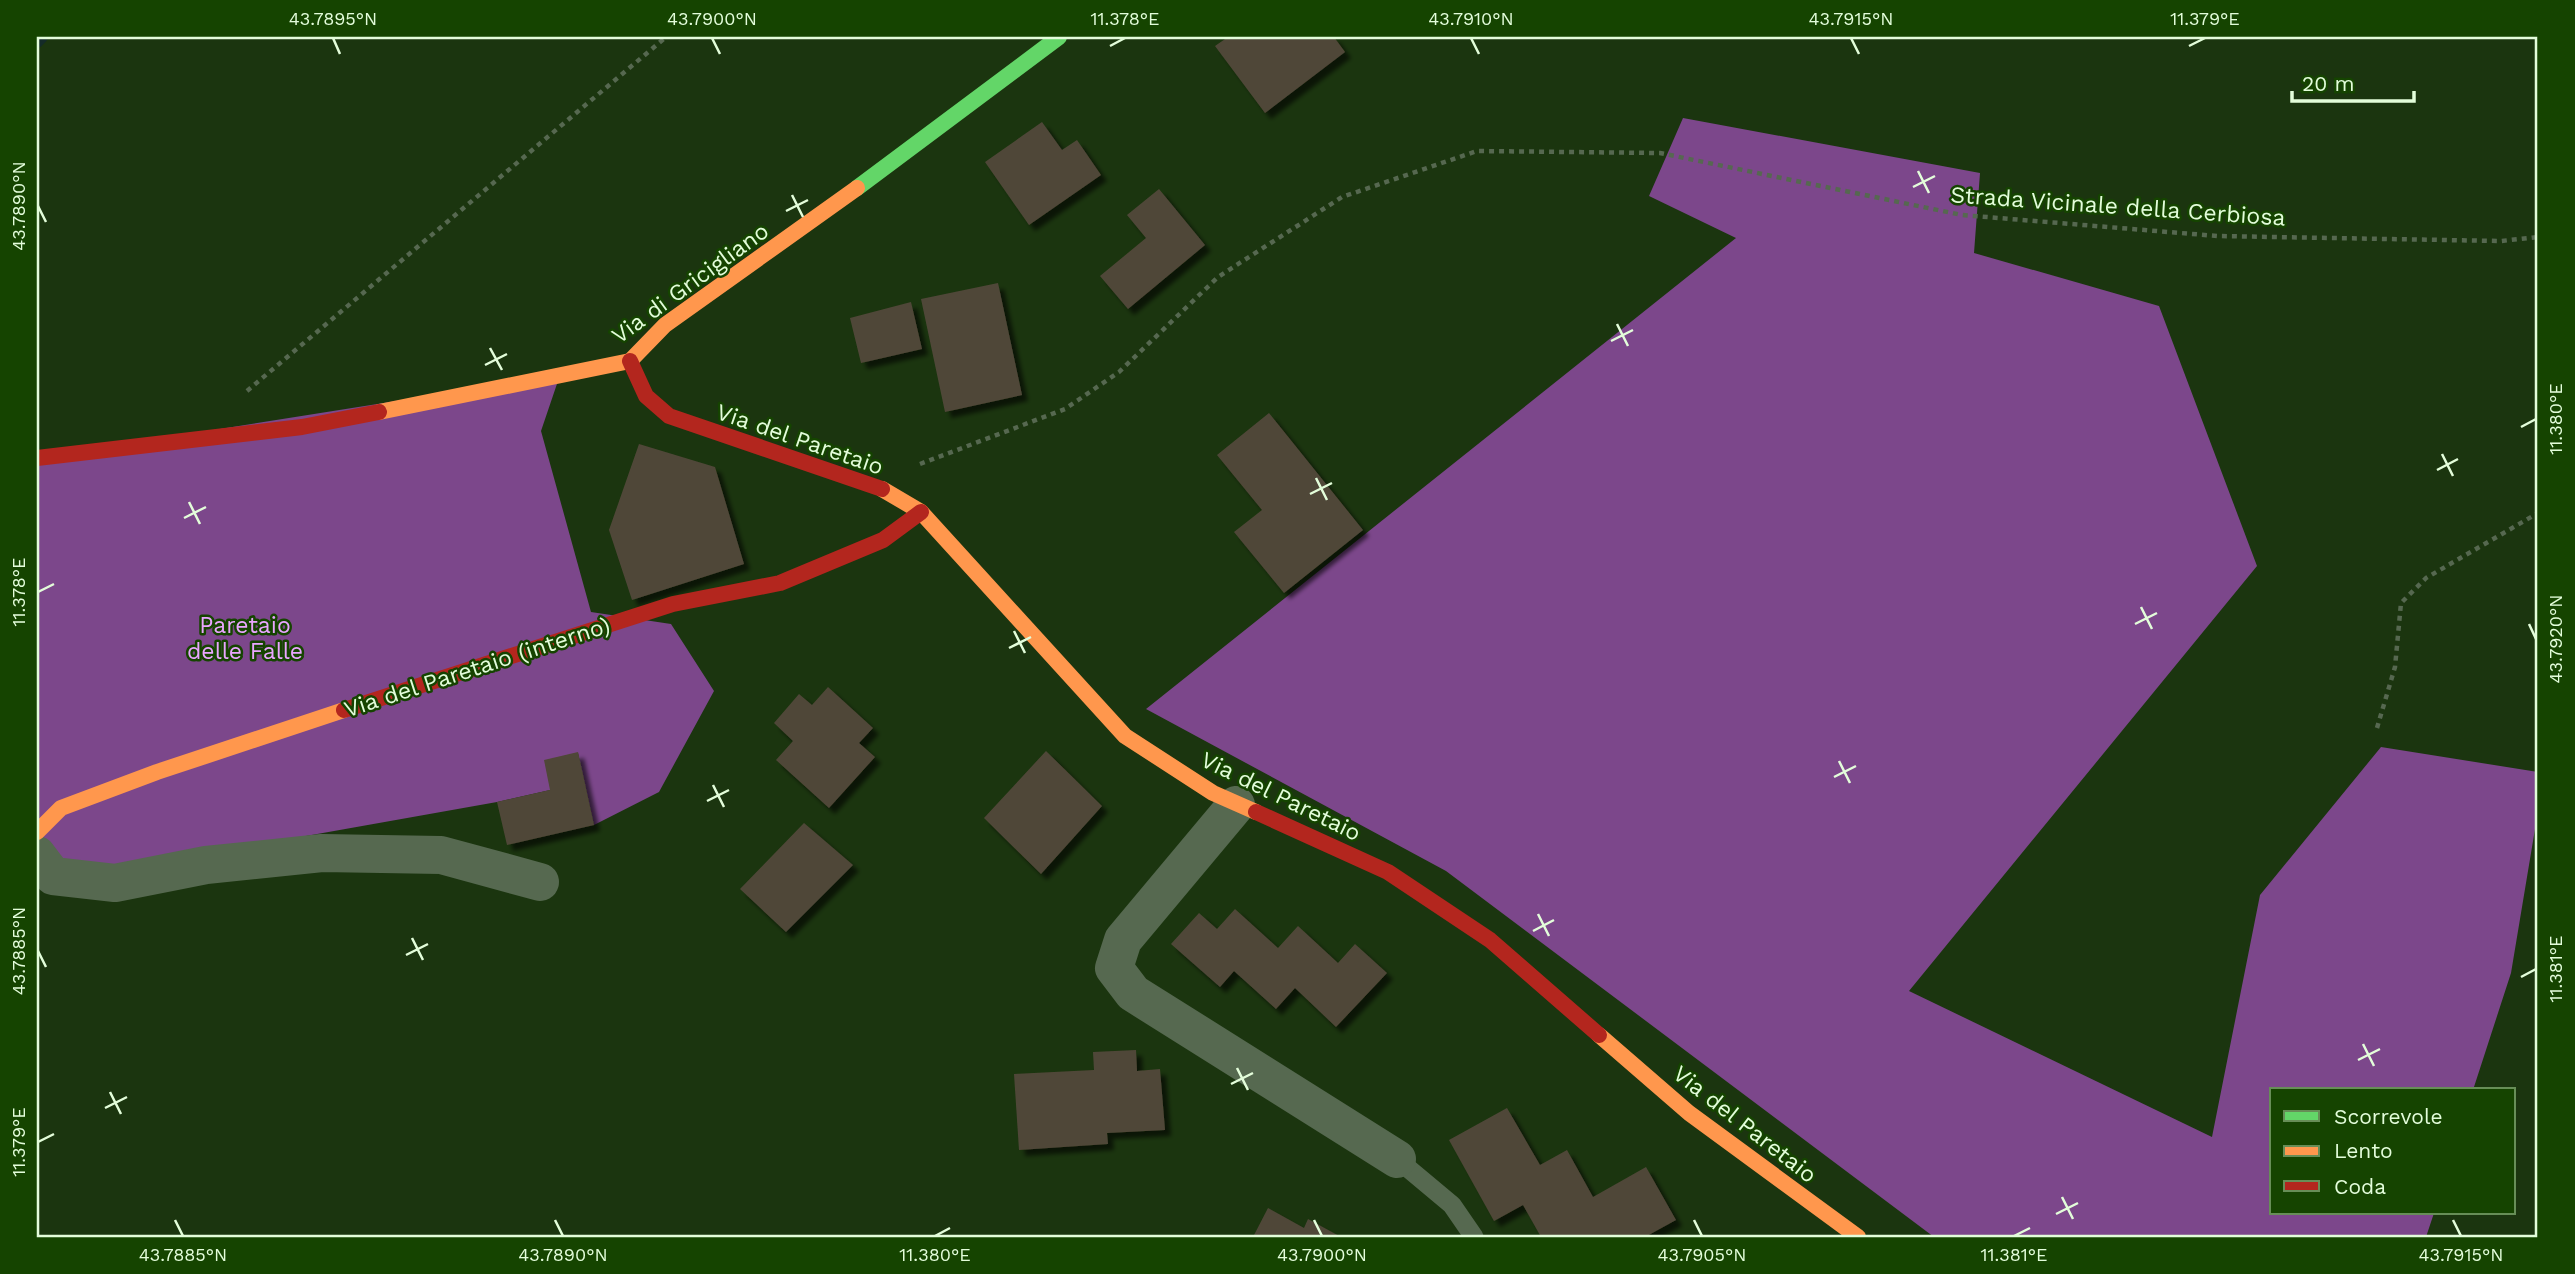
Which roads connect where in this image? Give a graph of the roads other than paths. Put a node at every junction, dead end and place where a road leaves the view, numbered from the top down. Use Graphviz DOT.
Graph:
graph roads {
  1 [pos="1059,37"];
  2 [pos="630,361"];
  3 [pos="37,458"];
  4 [pos="921,512"];
  5 [pos="1236,805"];
  6 [pos="37,832"];
  7 [pos="37,855"];
  8 [pos="540,882"];
  9 [pos="1397,1158"];
  10 [pos="1474,1237"];
  11 [pos="1858,1237"];
  1 -- 2 [label="street, Via di Gricigliano"];
  2 -- 3 [label="street, Via di Gricigliano"];
  2 -- 4 [label="street, Via del Paretaio"];
  4 -- 5 [label="street, Via del Paretaio"];
  4 -- 6 [label="street, Via del Paretaio (interno)"];
  5 -- 9 [label="street"];
  5 -- 11 [label="street, Via del Paretaio"];
  7 -- 8 [label="street"];
  9 -- 10 [label="lane"];
}
